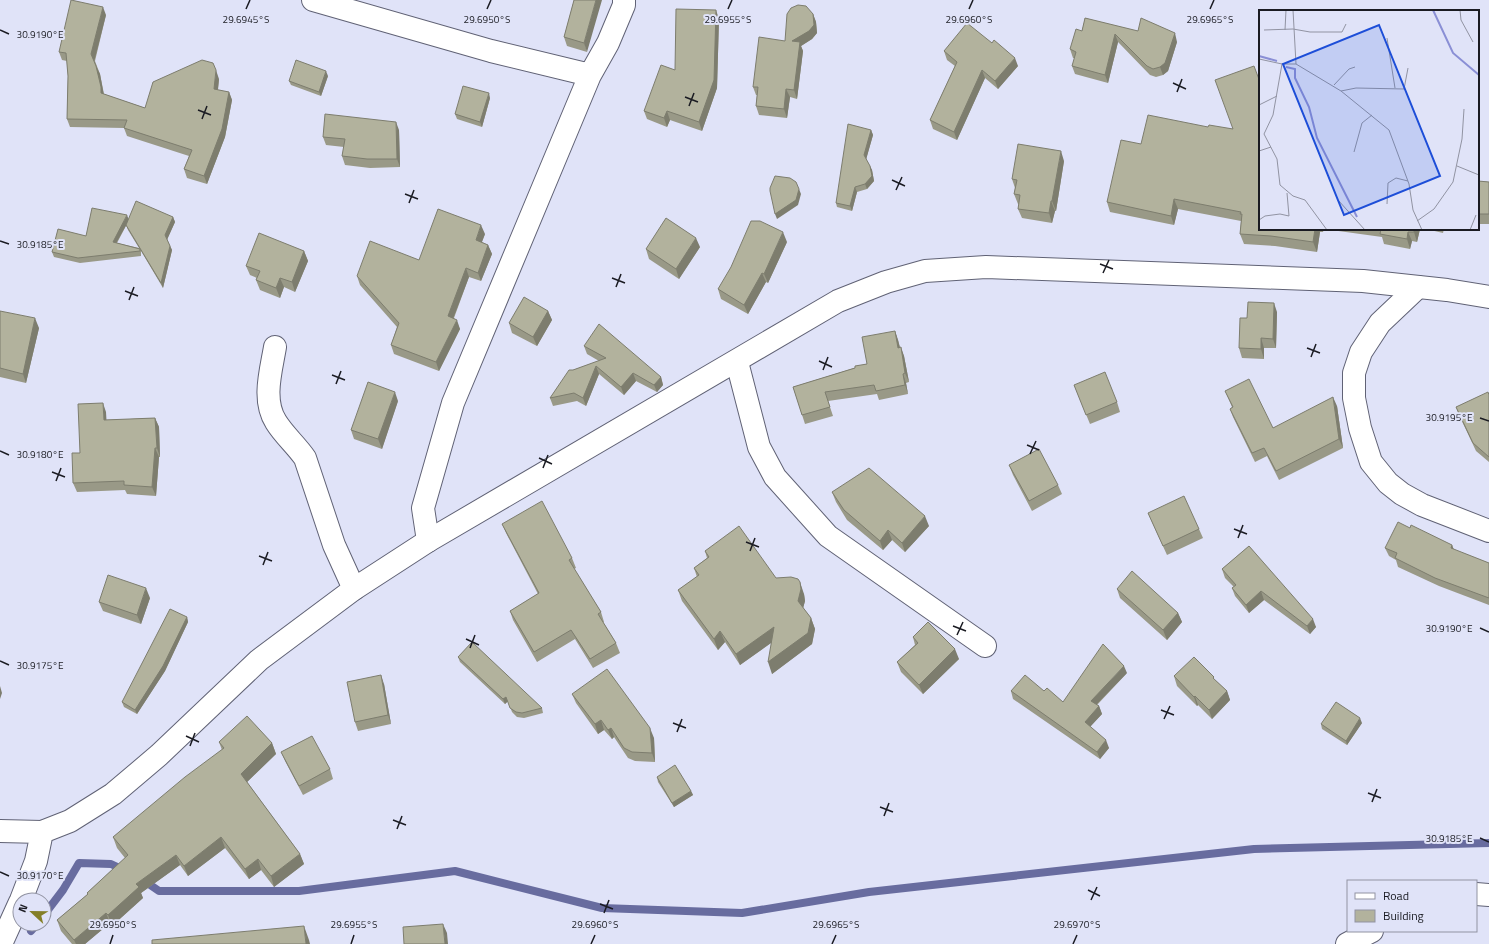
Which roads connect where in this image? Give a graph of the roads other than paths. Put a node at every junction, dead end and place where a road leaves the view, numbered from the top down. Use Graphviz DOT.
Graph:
graph roads {
  1 [pos="313,0"];
  2 [pos="624,0"];
  3 [pos="590,75"];
  4 [pos="1418,287"];
  5 [pos="1489,297"];
  6 [pos="275,347"];
  7 [pos="737,362"];
  8 [pos="1489,531"];
  9 [pos="428,541"];
  10 [pos="354,589"];
  11 [pos="986,646"];
  12 [pos="0,831"];
  13 [pos="42,832"];
  14 [pos="24,892"];
  15 [pos="1477,894"];
  16 [pos="1489,895"];
  17 [pos="12,919"];
  18 [pos="1370,932"];
  19 [pos="1,944"];
  20 [pos="1347,944"];
  1 -- 3 [label="street"];
  2 -- 3 [label="street"];
  3 -- 9 [label="street"];
  4 -- 5 [label="street"];
  4 -- 7 [label="street"];
  4 -- 8 [label="street"];
  6 -- 10 [label="street"];
  7 -- 9 [label="street"];
  7 -- 11 [label="street"];
  9 -- 10 [label="street"];
  10 -- 13 [label="street"];
  12 -- 13 [label="street"];
  13 -- 14 [label="street"];
  15 -- 16 [label="street"];
  17 -- 19 [label="street"];
  18 -- 20 [label="street"];
}
